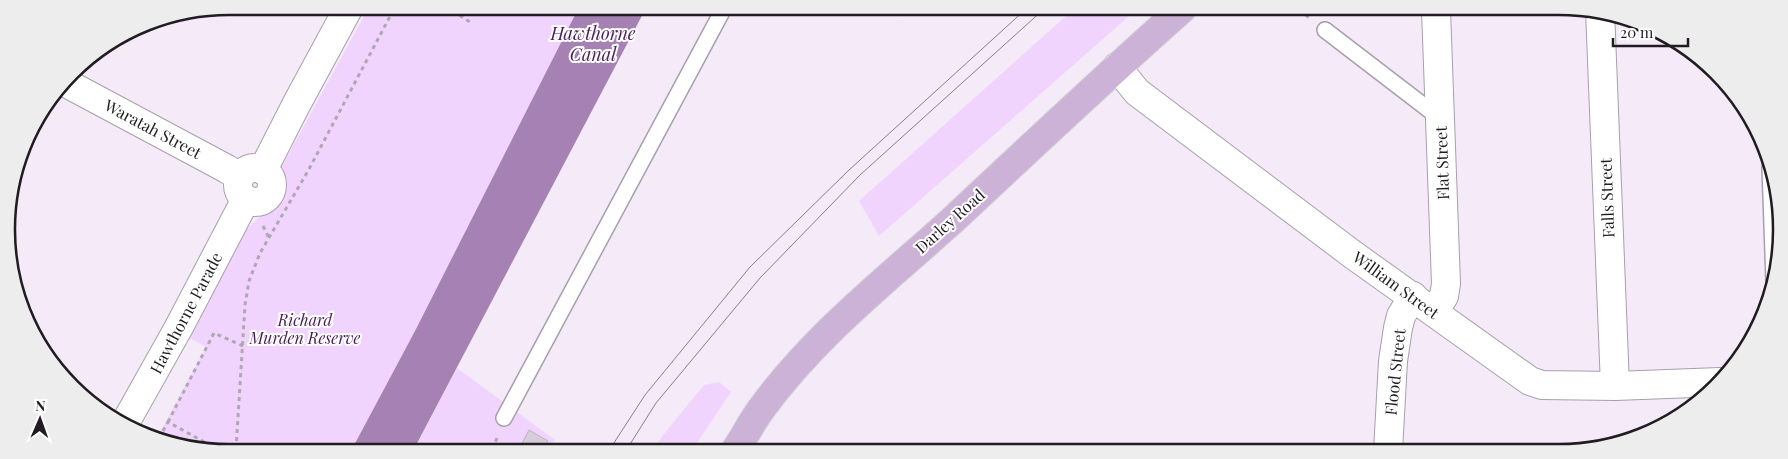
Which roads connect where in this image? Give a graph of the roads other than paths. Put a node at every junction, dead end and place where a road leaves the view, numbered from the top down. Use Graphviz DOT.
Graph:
graph roads {
  1 [pos="345,15"];
  2 [pos="720,15"];
  3 [pos="1175,15"];
  4 [pos="1436,15"];
  5 [pos="1600,19"];
  6 [pos="1325,30"];
  7 [pos="1116,67"];
  8 [pos="71,85"];
  9 [pos="1441,119"];
  10 [pos="252,192"];
  11 [pos="1771,204"];
  12 [pos="1773,246"];
  13 [pos="1423,304"];
  14 [pos="1709,382"];
  15 [pos="1615,386"];
  16 [pos="128,418"];
  17 [pos="504,418"];
  18 [pos="740,444"];
  19 [pos="1388,444"];
  1 -- 10 [label="street, Hawthorne Parade"];
  2 -- 17 [label="lane"];
  3 -- 7 [label="main road, Darley Road"];
  4 -- 9 [label="street, Flat Street"];
  5 -- 15 [label="street, Falls Street"];
  6 -- 9 [label="lane"];
  7 -- 13 [label="street, William Street"];
  7 -- 18 [label="main road, Darley Road"];
  8 -- 10 [label="street, Waratah Street"];
  9 -- 13 [label="street, Flat Street"];
  10 -- 16 [label="street, Hawthorne Parade"];
  11 -- 12 [label="lane"];
  13 -- 15 [label="street, William Street"];
  13 -- 19 [label="street, Flood Street"];
  14 -- 15 [label="street, William Street"];
}
